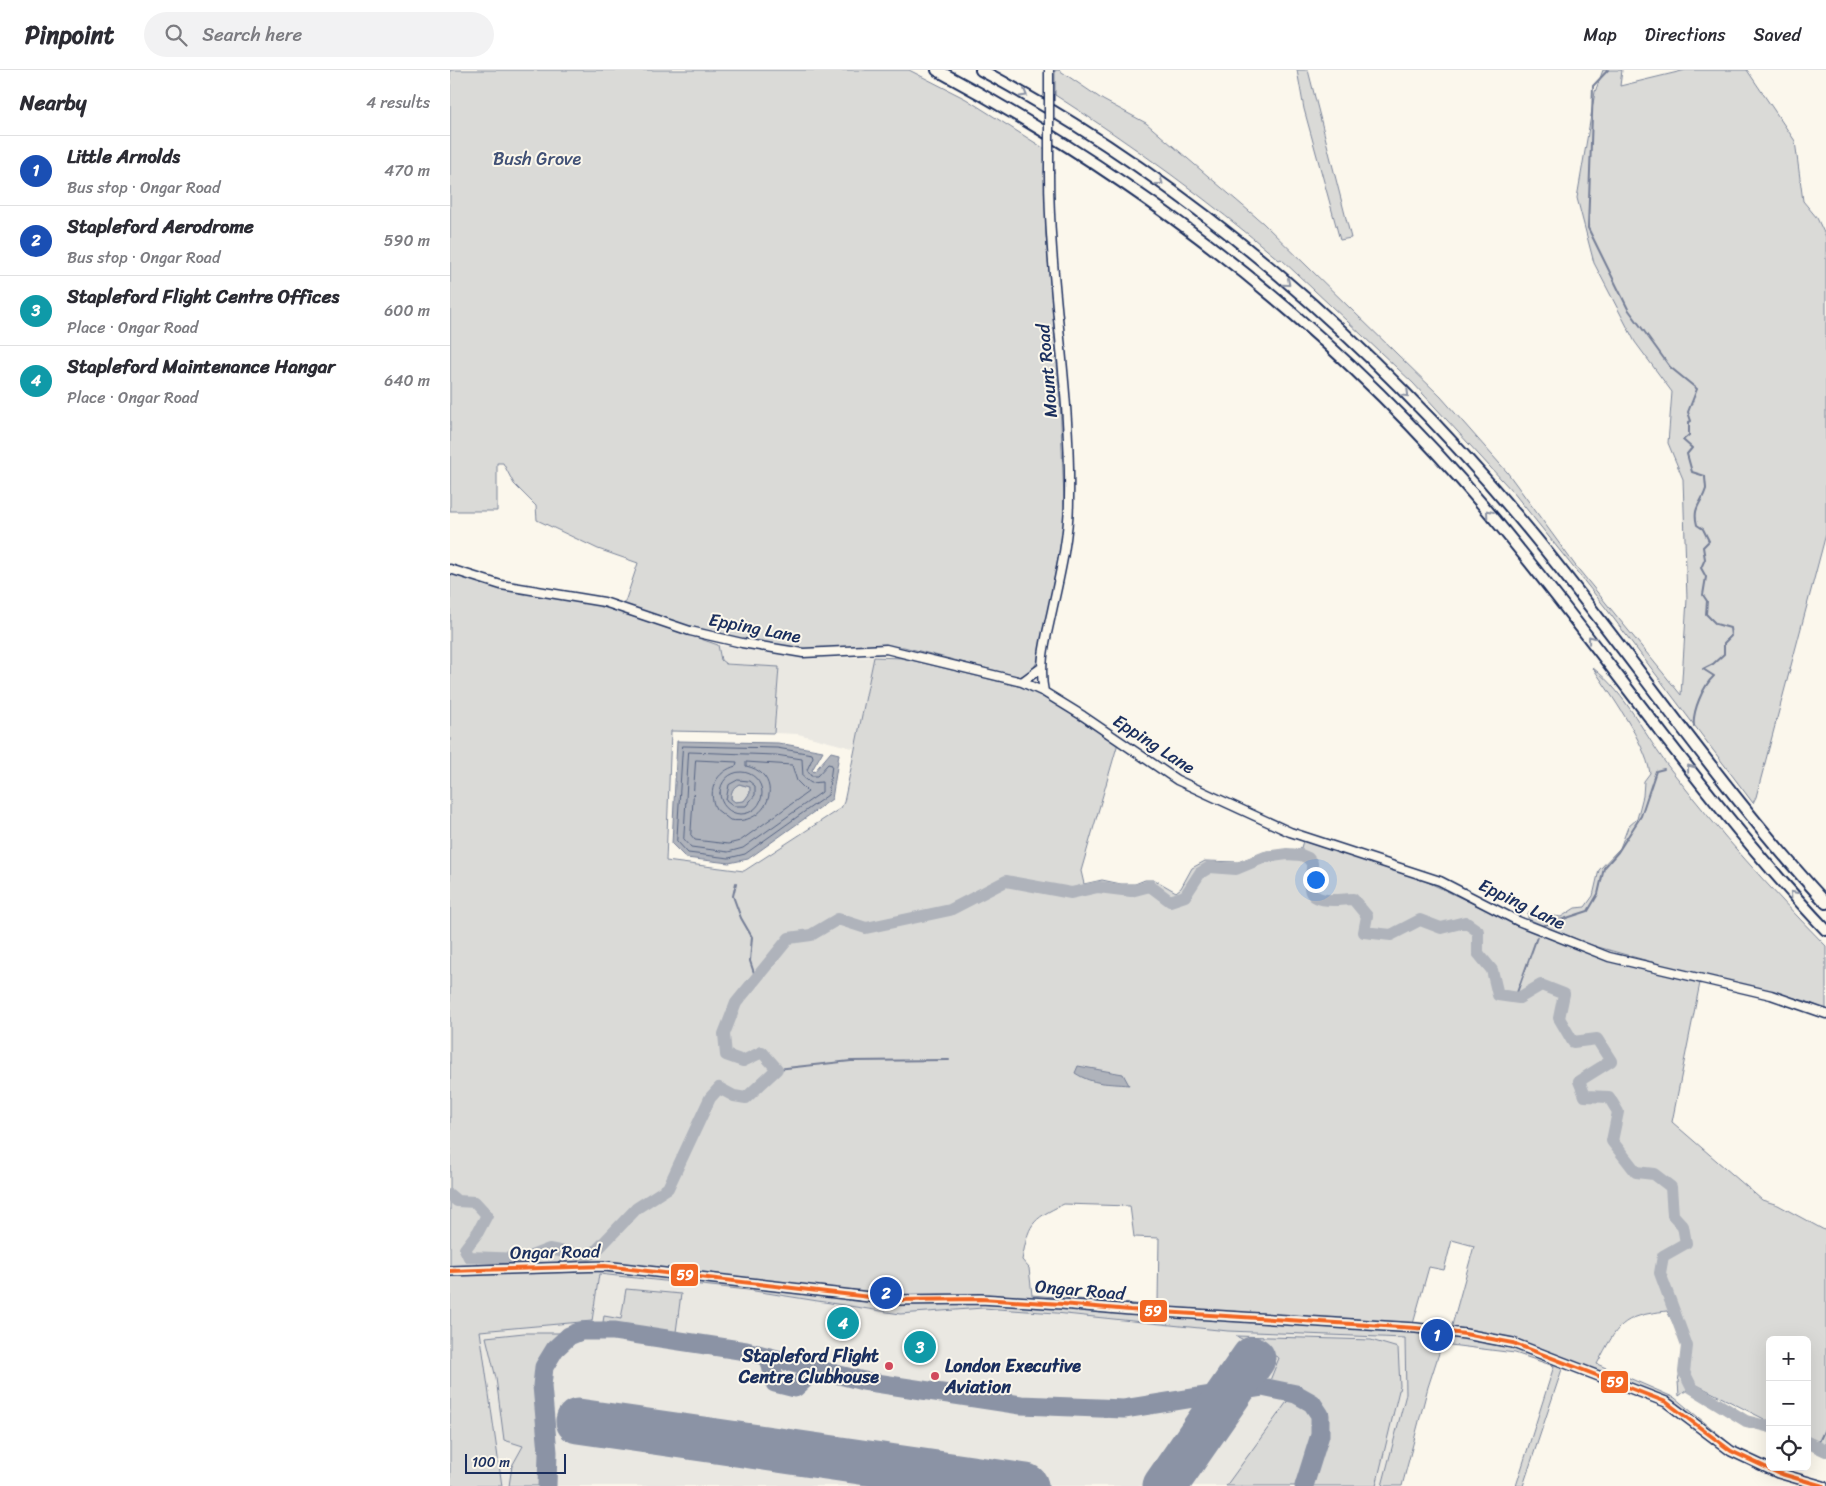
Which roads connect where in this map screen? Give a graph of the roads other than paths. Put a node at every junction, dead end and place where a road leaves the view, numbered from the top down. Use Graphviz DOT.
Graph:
graph roads {
  1 [pos="938,70"];
  2 [pos="981,70"];
  3 [pos="1049,70"];
  4 [pos="450,569"];
  5 [pos="1041,668"];
  6 [pos="1022,682"];
  7 [pos="1044,692"];
  8 [pos="1826,903"];
  9 [pos="1826,930"];
  10 [pos="1826,1014"];
  11 [pos="450,1272"];
  12 [pos="1823,1486"];
  9 -- 1 [label="highway, one-way"];
  2 -- 8 [label="highway, one-way"];
  3 -- 5 [label="street, Mount Road, bridge"];
  4 -- 6 [label="street, Epping Lane"];
  5 -- 6 [label="street"];
  5 -- 7 [label="street, Mount Road"];
  6 -- 7 [label="street, Epping Lane"];
  7 -- 10 [label="street, Epping Lane"];
  11 -- 12 [label="main road, Ongar Road"];
}
